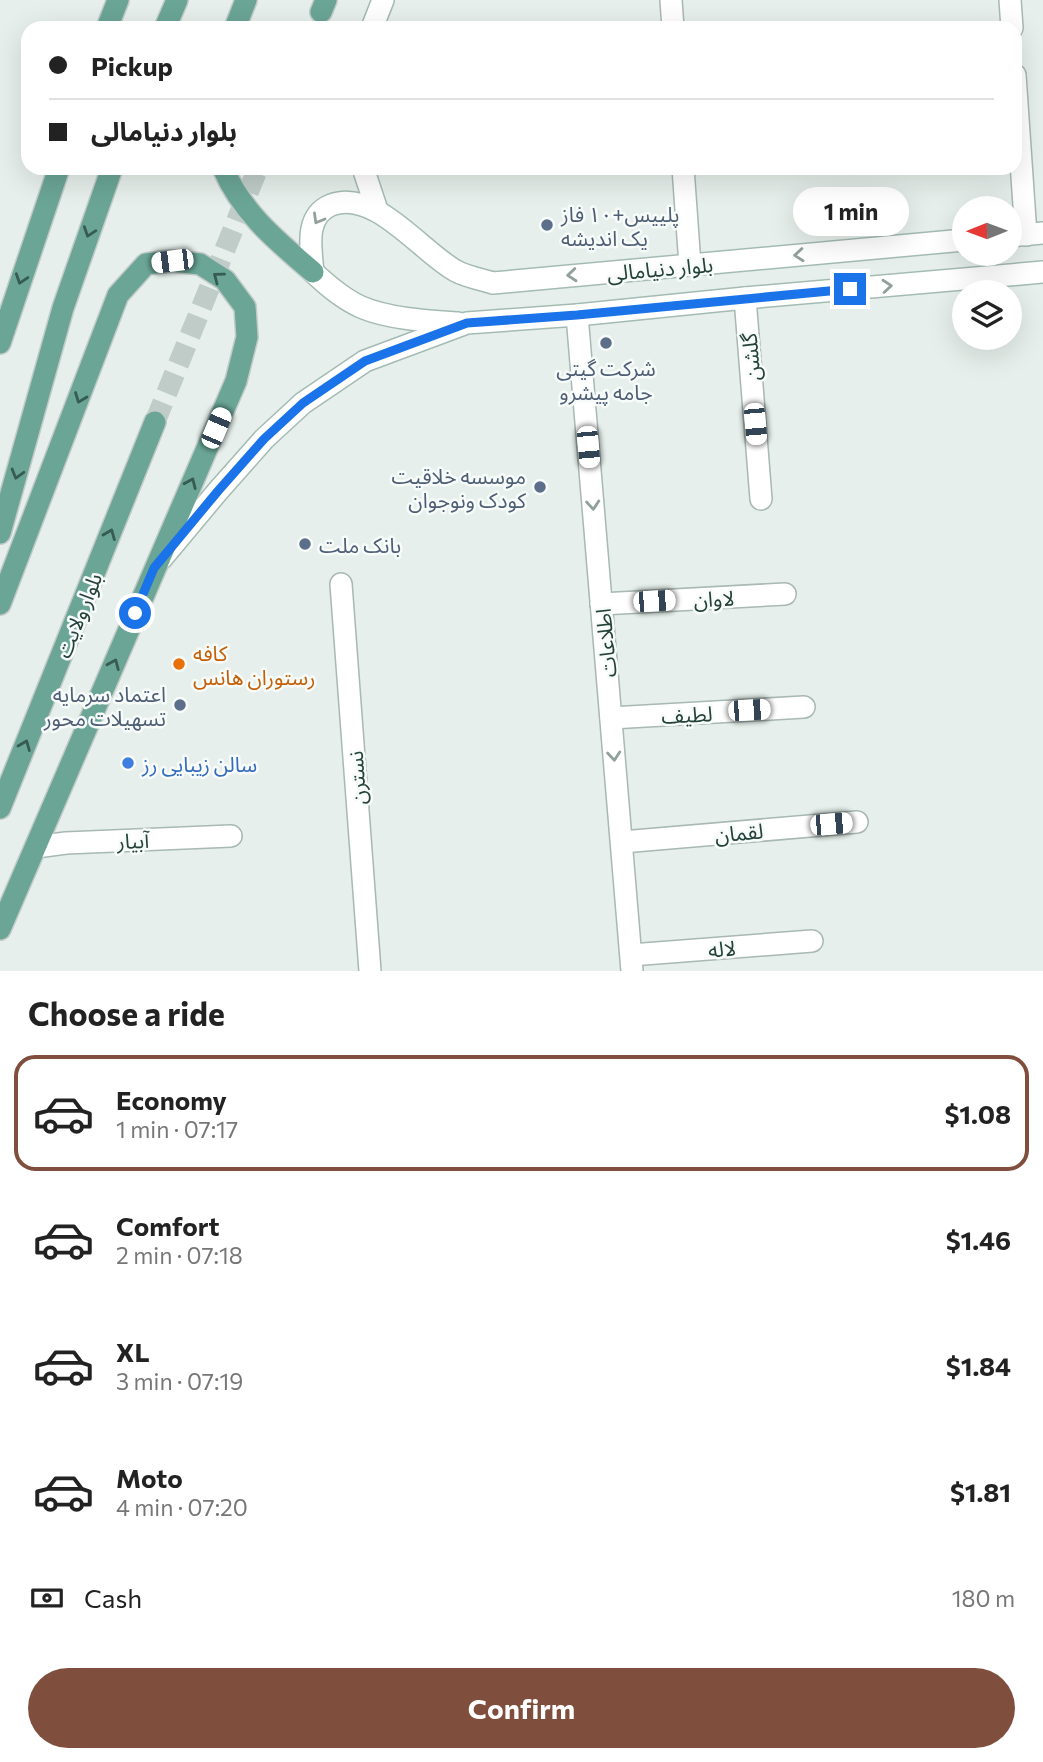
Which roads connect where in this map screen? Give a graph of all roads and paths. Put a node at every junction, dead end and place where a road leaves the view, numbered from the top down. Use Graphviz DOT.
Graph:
graph roads {
  1 [pos="118,0"];
  2 [pos="177,0"];
  3 [pos="246,0"];
  4 [pos="383,0"];
  5 [pos="671,0"];
  6 [pos="1010,0"];
  7 [pos="110,21"];
  8 [pos="168,21"];
  9 [pos="237,21"];
  10 [pos="375,21"];
  11 [pos="672,21"];
  12 [pos="1012,21"];
  13 [pos="56,175"];
  14 [pos="110,175"];
  15 [pos="227,175"];
  16 [pos="365,175"];
  17 [pos="684,175"];
  18 [pos="1022,175"];
  19 [pos="377,210"];
  20 [pos="1026,235"];
  21 [pos="952,241"];
  22 [pos="690,265"];
  23 [pos="313,272"];
  24 [pos="1043,272"];
  25 [pos="745,298"];
  26 [pos="577,315"];
  27 [pos="467,323"];
  28 [pos="0,343"];
  29 [pos="155,422"];
  30 [pos="761,499"];
  31 [pos="0,533"];
  32 [pos="154,568"];
  33 [pos="341,584"];
  34 [pos="785,594"];
  35 [pos="0,604"];
  36 [pos="601,604"];
  37 [pos="804,707"];
  38 [pos="611,718"];
  39 [pos="0,808"];
  40 [pos="857,822"];
  41 [pos="230,836"];
  42 [pos="622,842"];
  43 [pos="36,847"];
  44 [pos="0,929"];
  45 [pos="812,941"];
  46 [pos="631,963"];
  47 [pos="370,971"];
  1 -- 7 [label="main road"];
  2 -- 8 [label="main road"];
  3 -- 9 [label="main road"];
  4 -- 10 [label="street"];
  5 -- 11 [label="street"];
  6 -- 12 [label="street"];
  13 -- 28 [label="main road, one-way"];
  14 -- 31 [label="main road, one-way"];
  15 -- 23 [label="main road"];
  16 -- 19 [label="street"];
  17 -- 22 [label="street"];
  18 -- 20 [label="street"];
  22 -- 19 [label="street, بلوار دنیامالی, one-way"];
  19 -- 23 [label="street, one-way"];
  21 -- 22 [label="street, بلوار دنیامالی, one-way"];
  23 -- 27 [label="street"];
  25 -- 24 [label="street, بلوار دنیامالی, one-way"];
  25 -- 26 [label="street, بلوار دنیامالی"];
  25 -- 30 [label="street, گلشن"];
  26 -- 27 [label="street, بلوار دنیامالی"];
  26 -- 36 [label="street, اطلاعات, one-way"];
  27 -- 32 [label="street, بلوار دنیامالی"];
  39 -- 29 [label="main road, بلوار ولایت, one-way"];
  32 -- 35 [label="main road, one-way"];
  43 -- 32 [label="main road, one-way"];
  33 -- 47 [label="street, نسترن"];
  34 -- 36 [label="street, لاوان"];
  36 -- 38 [label="street, اطلاعات"];
  37 -- 38 [label="street, لطیف"];
  38 -- 42 [label="street, اطلاعات, one-way"];
  40 -- 42 [label="street, لقمان"];
  41 -- 43 [label="street, آبیار"];
  42 -- 46 [label="street, اطلاعات"];
  43 -- 44 [label="main road"];
  45 -- 46 [label="street, لاله"];
}
